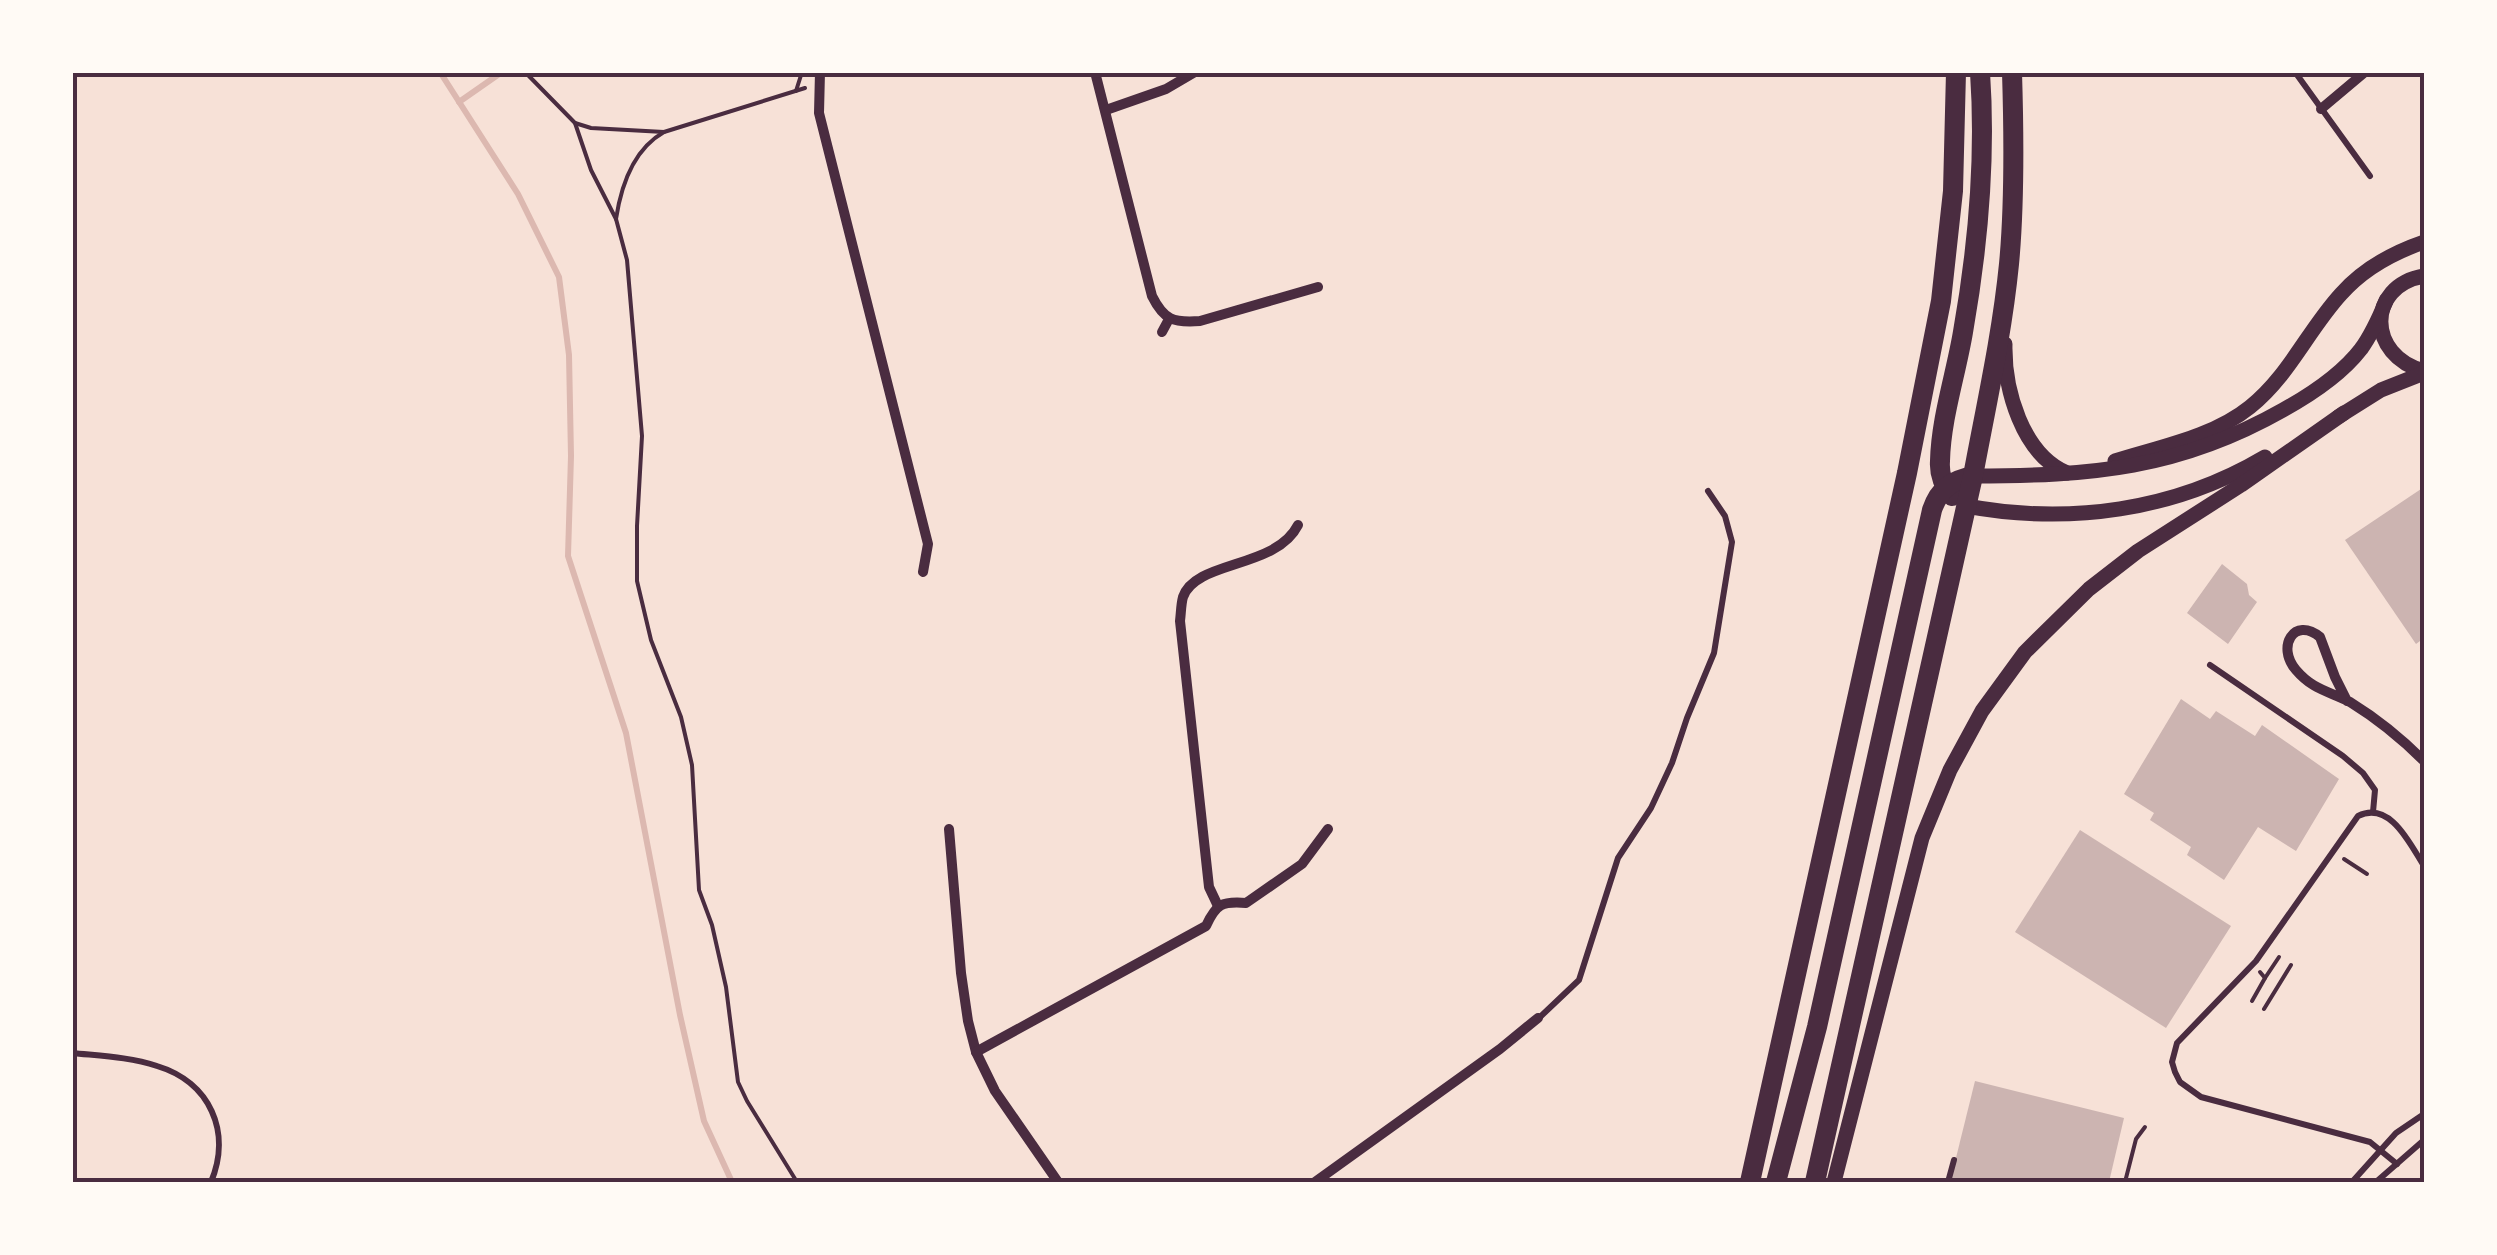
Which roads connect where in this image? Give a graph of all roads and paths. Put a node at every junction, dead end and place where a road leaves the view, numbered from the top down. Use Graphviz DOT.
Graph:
graph roads {
  1 [pos="802,72"];
  2 [pos="1095,72"];
  3 [pos="1195,72"];
  4 [pos="1956,72"];
  5 [pos="1980,72"];
  6 [pos="2012,72"];
  7 [pos="2295,72"];
  8 [pos="2365,72"];
  9 [pos="525,73"];
  10 [pos="819,78"];
  11 [pos="796,91"];
  12 [pos="2321,109"];
  13 [pos="1106,110"];
  14 [pos="575,122"];
  15 [pos="664,132"];
  16 [pos="2370,176"];
  17 [pos="616,219"];
  18 [pos="2424,242"];
  19 [pos="2008,265"];
  20 [pos="2424,273"];
  21 [pos="1318,287"];
  22 [pos="2386,302"];
  23 [pos="1169,319"];
  24 [pos="1162,332"];
  25 [pos="2424,372"];
  26 [pos="2344,413"];
  27 [pos="2073,473"];
  28 [pos="1973,476"];
  29 [pos="1946,487"];
  30 [pos="1708,490"];
  31 [pos="1966,506"];
  32 [pos="1298,525"];
  33 [pos="923,572"];
  34 [pos="2210,665"];
  35 [pos="2348,701"];
  36 [pos="2424,761"];
  37 [pos="2373,812"];
  38 [pos="950,829"];
  39 [pos="1328,829"];
  40 [pos="2344,859"];
  41 [pos="2424,866"];
  42 [pos="2367,874"];
  43 [pos="1218,906"];
  44 [pos="2278,958"];
  45 [pos="2291,965"];
  46 [pos="2260,972"];
  47 [pos="2266,978"];
  48 [pos="2252,1001"];
  49 [pos="2264,1009"];
  50 [pos="1538,1018"];
  51 [pos="976,1052"];
  52 [pos="72,1054"];
  53 [pos="2424,1114"];
  54 [pos="2145,1127"];
  55 [pos="2424,1140"];
  56 [pos="2379,1150"];
  57 [pos="1954,1160"];
  58 [pos="2396,1164"];
  59 [pos="211,1182"];
  60 [pos="797,1182"];
  61 [pos="1058,1182"];
  62 [pos="1315,1182"];
  63 [pos="1750,1182"];
  64 [pos="1776,1182"];
  65 [pos="1815,1182"];
  66 [pos="1834,1182"];
  67 [pos="1948,1182"];
  68 [pos="2125,1182"];
  69 [pos="2352,1182"];
  70 [pos="2376,1182"];
  1 -- 11 [label="path"];
  2 -- 13 [label="street"];
  3 -- 13 [label="street"];
  4 -- 63 [label="highway"];
  5 -- 29 [label="highway"];
  6 -- 19 [label="highway"];
  7 -- 12 [label="lane"];
  8 -- 12 [label="street"];
  9 -- 14 [label="path"];
  10 -- 11 [label="path"];
  10 -- 33 [label="street"];
  11 -- 15 [label="path"];
  12 -- 16 [label="lane"];
  13 -- 23 [label="street"];
  14 -- 15 [label="path"];
  14 -- 17 [label="path"];
  15 -- 17 [label="path"];
  17 -- 60 [label="path"];
  18 -- 27 [label="main road"];
  19 -- 27 [label="main road"];
  19 -- 28 [label="highway"];
  20 -- 22 [label="main road"];
  21 -- 23 [label="street"];
  22 -- 25 [label="main road"];
  22 -- 27 [label="main road"];
  23 -- 24 [label="street"];
  25 -- 26 [label="main road"];
  26 -- 31 [label="main road"];
  26 -- 66 [label="main road"];
  27 -- 28 [label="main road"];
  28 -- 29 [label="highway"];
  28 -- 31 [label="highway"];
  29 -- 31 [label="highway"];
  29 -- 64 [label="highway"];
  30 -- 50 [label="lane"];
  31 -- 65 [label="highway"];
  32 -- 43 [label="street"];
  34 -- 37 [label="lane"];
  35 -- 35 [label="street"];
  35 -- 36 [label="street"];
  37 -- 41 [label="lane"];
  37 -- 56 [label="lane"];
  38 -- 51 [label="street"];
  39 -- 43 [label="street"];
  40 -- 42 [label="path"];
  43 -- 51 [label="street"];
  44 -- 47 [label="path"];
  45 -- 49 [label="path"];
  46 -- 47 [label="path"];
  47 -- 48 [label="path"];
  50 -- 62 [label="street"];
  51 -- 61 [label="street"];
  52 -- 59 [label="lane"];
  53 -- 56 [label="lane"];
  54 -- 68 [label="path"];
  55 -- 58 [label="lane"];
  56 -- 58 [label="lane"];
  56 -- 69 [label="lane"];
  57 -- 67 [label="lane"];
  58 -- 70 [label="lane"];
}
